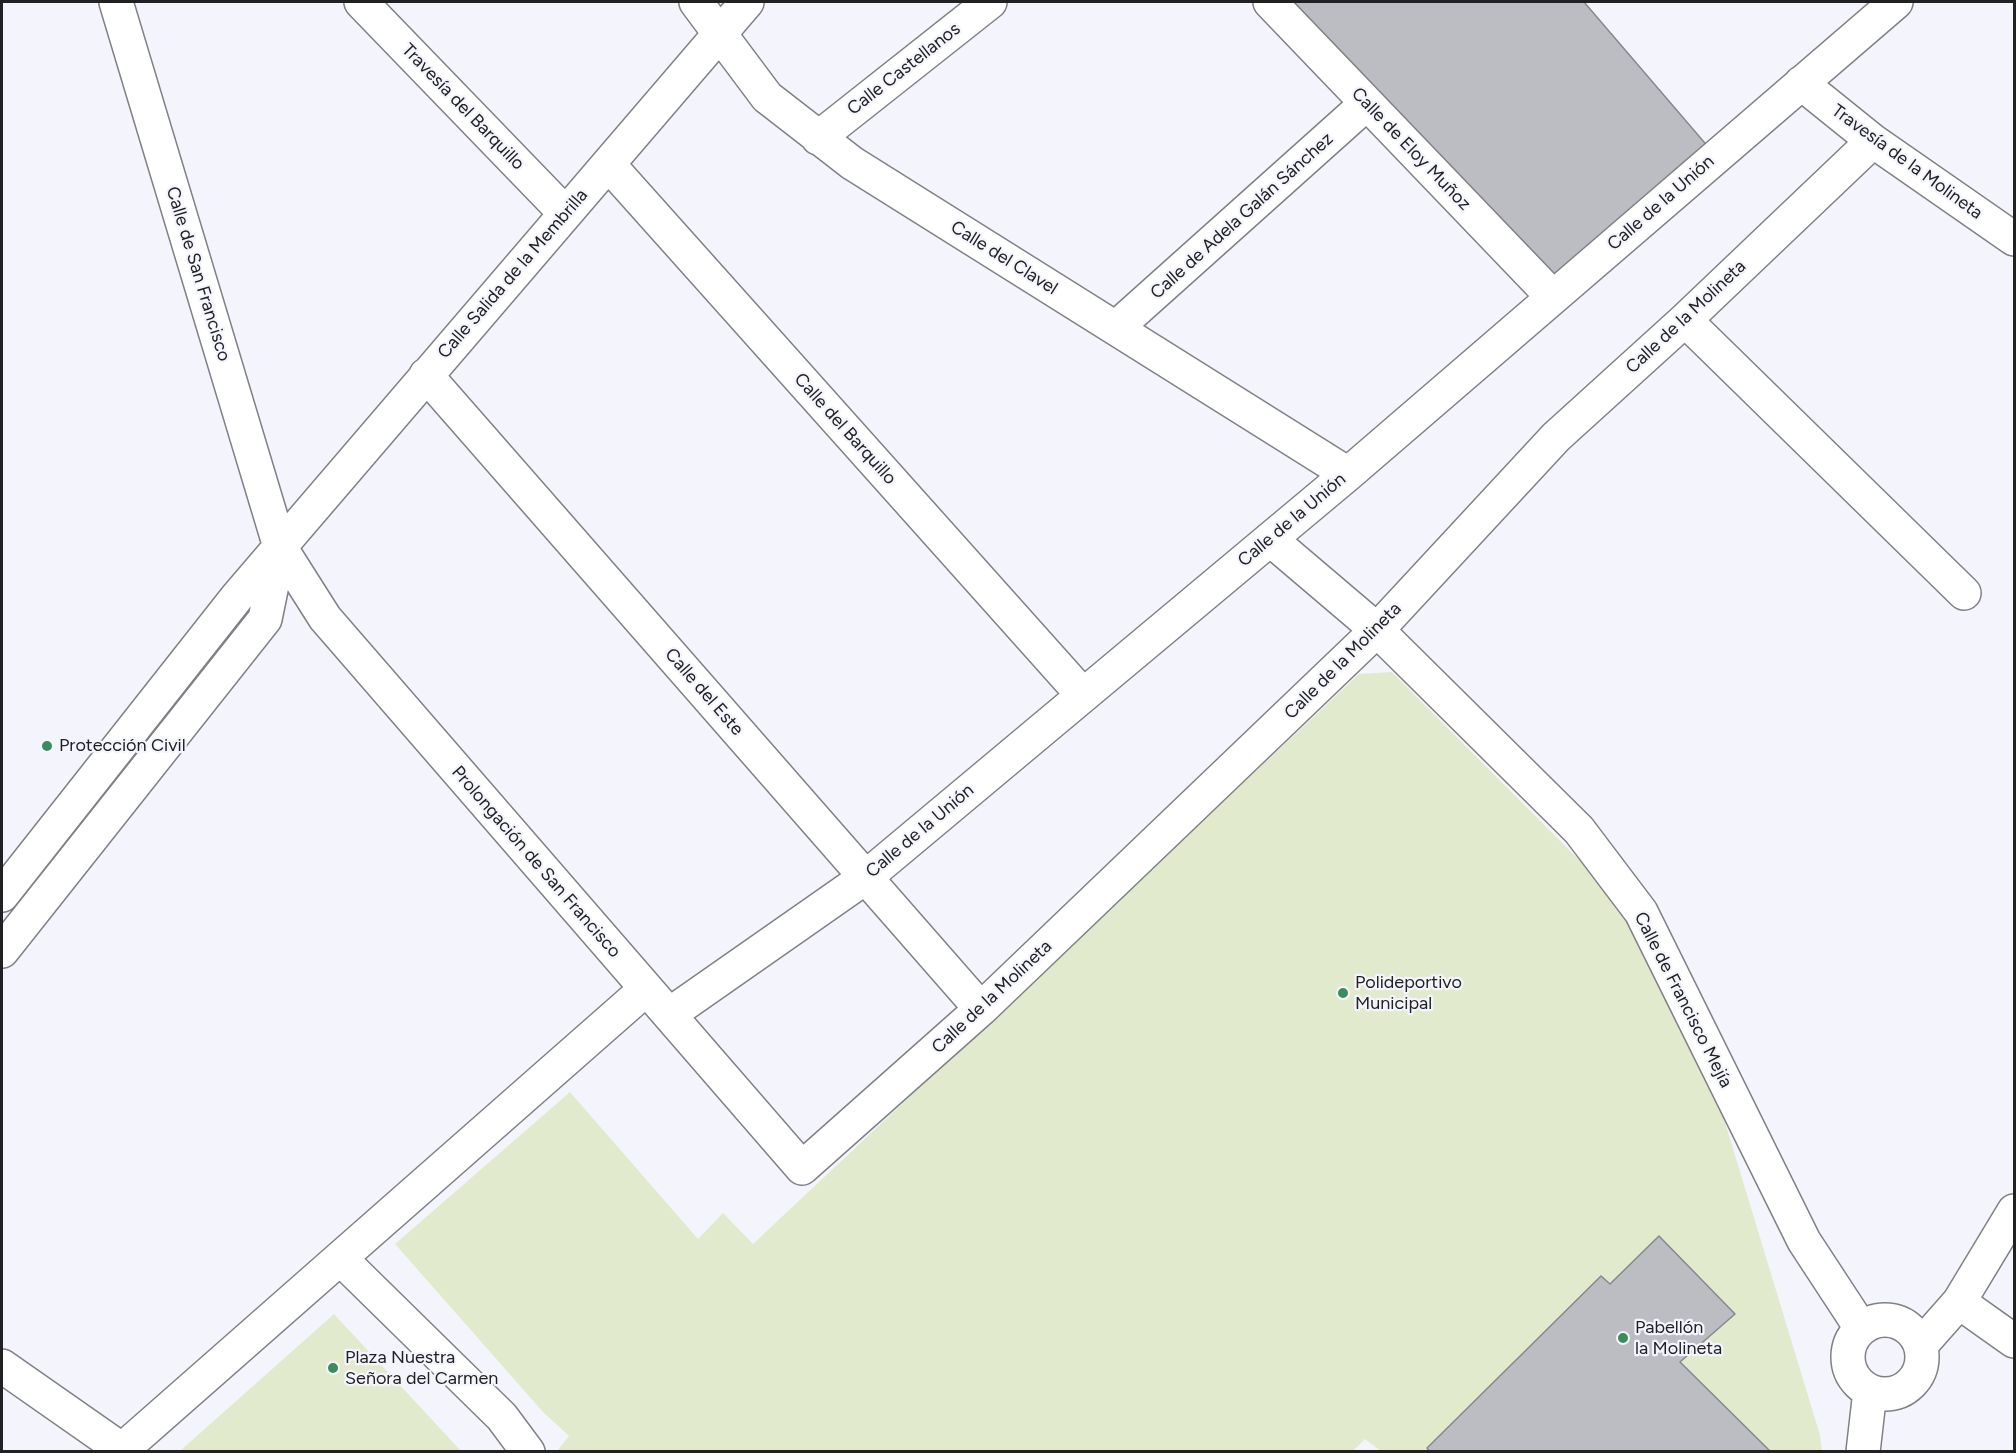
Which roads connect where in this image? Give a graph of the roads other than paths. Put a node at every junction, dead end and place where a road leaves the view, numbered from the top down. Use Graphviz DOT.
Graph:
graph roads {
  1 [pos="116,2"];
  2 [pos="361,2"];
  3 [pos="696,2"];
  4 [pos="747,2"];
  5 [pos="990,2"];
  6 [pos="1270,2"];
  7 [pos="1896,2"];
  8 [pos="721,32"];
  9 [pos="1801,83"];
  10 [pos="1366,104"];
  11 [pos="818,138"];
  12 [pos="1873,141"];
  13 [pos="609,165"];
  14 [pos="565,213"];
  15 [pos="2014,239"];
  16 [pos="1552,296"];
  17 [pos="1685,320"];
  18 [pos="1117,327"];
  19 [pos="426,375"];
  20 [pos="1348,474"];
  21 [pos="1270,539"];
  22 [pos="280,547"];
  23 [pos="1964,593"];
  24 [pos="1377,630"];
  25 [pos="1082,694"];
  26 [pos="866,877"];
  27 [pos="2,895"];
  28 [pos="2,951"];
  29 [pos="646,989"];
  30 [pos="981,1009"];
  31 [pos="670,1014"];
  32 [pos="802,1168"];
  33 [pos="2014,1211"];
  34 [pos="340,1258"];
  35 [pos="1959,1302"];
  36 [pos="1861,1328"];
  37 [pos="2014,1341"];
  38 [pos="1921,1346"];
  39 [pos="2,1366"];
  40 [pos="1870,1391"];
  41 [pos="123,1451"];
  42 [pos="528,1452"];
  43 [pos="1863,1452"];
  1 -- 22 [label="street, Calle de San Francisco"];
  2 -- 14 [label="street, Travesía del Barquillo"];
  3 -- 8 [label="street, Calle del Clavel"];
  4 -- 8 [label="street, Calle Salida de la Membrilla"];
  5 -- 11 [label="street, Calle Castellanos"];
  6 -- 10 [label="street, Calle de Eloy Muñoz"];
  7 -- 9 [label="street, Calle de la Unión"];
  8 -- 11 [label="street, Calle del Clavel"];
  8 -- 13 [label="street, Calle Salida de la Membrilla"];
  9 -- 12 [label="street, Travesía de la Molineta"];
  9 -- 16 [label="street, Calle de la Unión"];
  10 -- 16 [label="street, Calle de Eloy Muñoz"];
  10 -- 18 [label="street, Calle de Adela Galán Sánchez"];
  11 -- 18 [label="street, Calle del Clavel"];
  12 -- 15 [label="street, Travesía de la Molineta"];
  12 -- 17 [label="street, Calle de la Molineta"];
  13 -- 14 [label="street, Calle Salida de la Membrilla"];
  13 -- 25 [label="street, Calle del Barquillo"];
  14 -- 19 [label="street, Calle Salida de la Membrilla"];
  16 -- 20 [label="street, Calle de la Unión"];
  17 -- 23 [label="street"];
  17 -- 24 [label="street, Calle de la Molineta"];
  18 -- 20 [label="street, Calle del Clavel"];
  19 -- 22 [label="street, Calle Salida de la Membrilla"];
  19 -- 26 [label="street, Calle del Este"];
  20 -- 21 [label="street, Calle de la Unión"];
  21 -- 24 [label="street, Calle de Francisco Mejía"];
  21 -- 25 [label="street, Calle de la Unión"];
  22 -- 27 [label="street, Calle Salida de la Membrilla"];
  22 -- 28 [label="street, Calle Salida de la Membrilla"];
  22 -- 29 [label="street, Prolongación de San Francisco"];
  24 -- 30 [label="street, Calle de la Molineta"];
  24 -- 36 [label="street, Calle de Francisco Mejía"];
  25 -- 26 [label="street, Calle de la Unión"];
  26 -- 30 [label="street, Calle del Este"];
  26 -- 31 [label="street, Calle de la Unión"];
  29 -- 31 [label="street, Prolongación de San Francisco"];
  29 -- 34 [label="street"];
  30 -- 32 [label="street, Calle de la Molineta"];
  31 -- 32 [label="street, Prolongación de San Francisco"];
  33 -- 35 [label="street"];
  34 -- 41 [label="street"];
  34 -- 42 [label="street"];
  35 -- 37 [label="street"];
  35 -- 38 [label="street"];
  36 -- 38 [label="street"];
  36 -- 40 [label="street"];
  38 -- 40 [label="street"];
  39 -- 41 [label="street"];
  40 -- 43 [label="street"];
}
